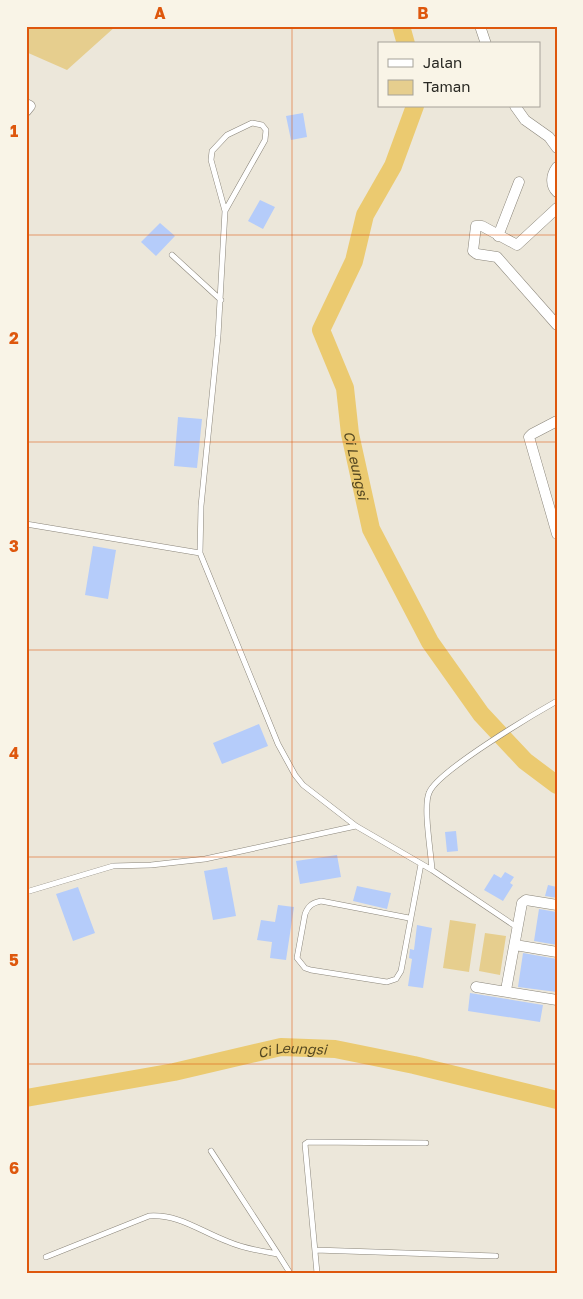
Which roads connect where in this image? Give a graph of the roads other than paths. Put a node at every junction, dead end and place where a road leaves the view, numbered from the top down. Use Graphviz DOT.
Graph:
graph roads {
  1 [pos="480,26"];
  2 [pos="485,42"];
  3 [pos="26,104"];
  4 [pos="516,108"];
  5 [pos="26,111"];
  6 [pos="557,148"];
  7 [pos="557,167"];
  8 [pos="519,182"];
  9 [pos="557,192"];
  10 [pos="557,208"];
  11 [pos="225,211"];
  12 [pos="498,236"];
  13 [pos="172,254"];
  14 [pos="221,300"];
  15 [pos="557,325"];
  16 [pos="557,421"];
  17 [pos="26,524"];
  18 [pos="557,534"];
  19 [pos="200,553"];
  20 [pos="557,701"];
  21 [pos="356,826"];
  22 [pos="421,864"];
  23 [pos="432,870"];
  24 [pos="26,892"];
  25 [pos="557,905"];
  26 [pos="409,918"];
  27 [pos="518,928"];
  28 [pos="515,945"];
  29 [pos="557,952"];
  30 [pos="476,987"];
  31 [pos="506,990"];
  32 [pos="557,1000"];
  33 [pos="426,1144"];
  34 [pos="211,1151"];
  35 [pos="315,1250"];
  36 [pos="278,1254"];
  37 [pos="496,1256"];
  38 [pos="46,1257"];
  39 [pos="290,1273"];
  40 [pos="318,1273"];
  1 -- 2 [label="street"];
  3 -- 5 [label="street"];
  4 -- 6 [label="street"];
  7 -- 9 [label="street"];
  8 -- 12 [label="street"];
  10 -- 12 [label="street"];
  11 -- 11 [label="lane"];
  11 -- 14 [label="lane"];
  12 -- 15 [label="street"];
  13 -- 14 [label="lane"];
  14 -- 19 [label="lane"];
  16 -- 18 [label="street"];
  17 -- 19 [label="lane"];
  19 -- 21 [label="lane"];
  20 -- 23 [label="lane"];
  21 -- 22 [label="lane"];
  21 -- 24 [label="lane"];
  22 -- 23 [label="lane"];
  22 -- 26 [label="lane"];
  23 -- 27 [label="lane"];
  25 -- 27 [label="street"];
  26 -- 26 [label="lane"];
  27 -- 28 [label="street"];
  28 -- 29 [label="street"];
  28 -- 31 [label="street"];
  30 -- 31 [label="street"];
  31 -- 32 [label="street"];
  33 -- 35 [label="lane"];
  34 -- 36 [label="lane"];
  35 -- 37 [label="lane"];
  35 -- 40 [label="lane"];
  36 -- 38 [label="lane"];
  36 -- 39 [label="lane"];
}
